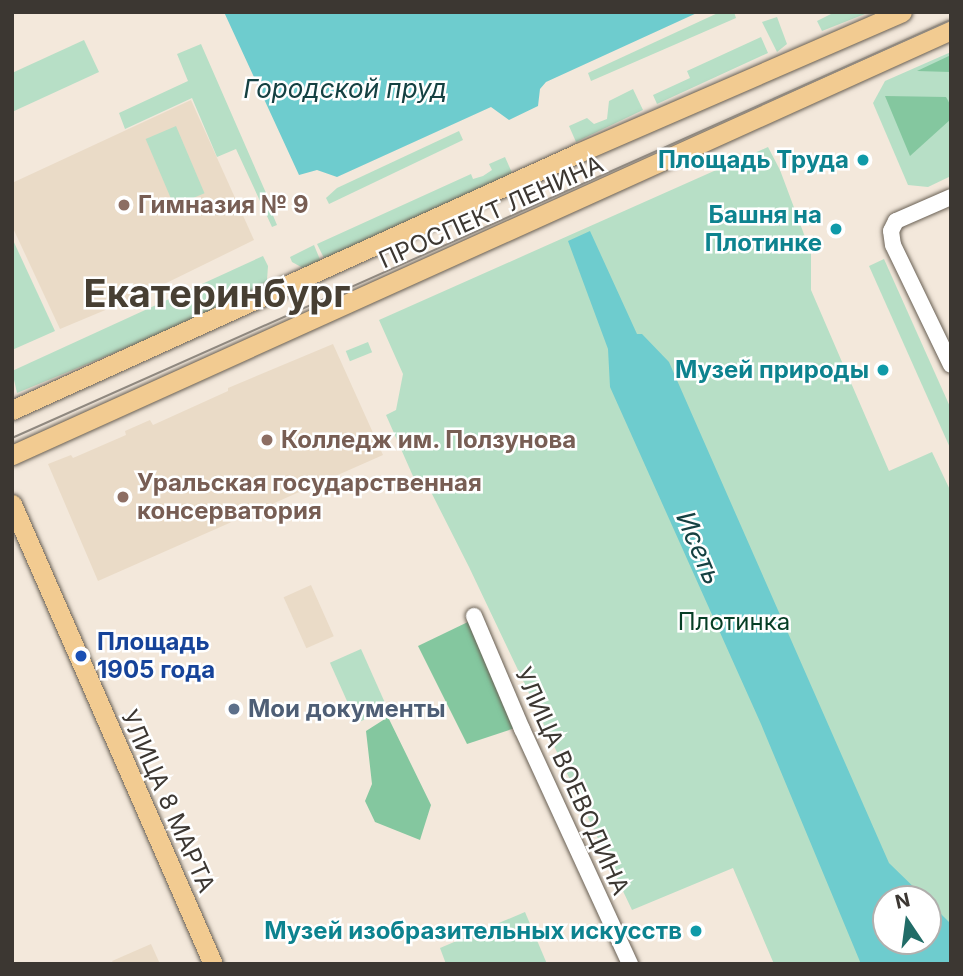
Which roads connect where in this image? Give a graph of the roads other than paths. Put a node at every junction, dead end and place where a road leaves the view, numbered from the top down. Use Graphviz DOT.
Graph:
graph roads {
  1 [pos="902,12"];
  2 [pos="951,30"];
  3 [pos="951,197"];
  4 [pos="951,365"];
  5 [pos="12,410"];
  6 [pos="12,456"];
  7 [pos="12,504"];
  8 [pos="474,617"];
  9 [pos="213,964"];
  10 [pos="630,964"];
  1 -- 5 [label="main road, ПРОСПЕКТ ЛЕНИНА"];
  2 -- 6 [label="main road, ПРОСПЕКТ ЛЕНИНА"];
  3 -- 4 [label="street"];
  7 -- 9 [label="main road, УЛИЦА 8 МАРТА"];
  8 -- 10 [label="street, УЛИЦА ВОЕВОДИНА"];
}
